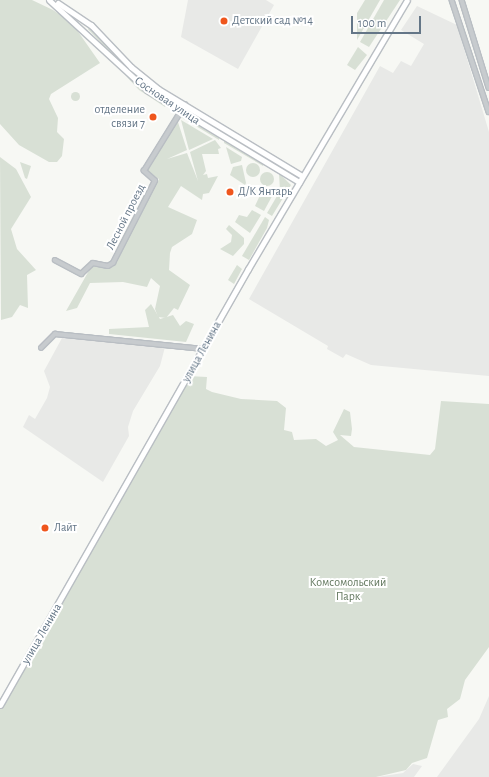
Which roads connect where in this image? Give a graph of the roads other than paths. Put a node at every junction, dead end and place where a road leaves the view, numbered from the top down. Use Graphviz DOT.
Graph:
graph roads {
  1 [pos="51,0"];
  2 [pos="407,0"];
  3 [pos="452,0"];
  4 [pos="462,0"];
  5 [pos="489,88"];
  6 [pos="185,105"];
  7 [pos="180,112"];
  8 [pos="489,112"];
  9 [pos="302,176"];
  10 [pos="299,182"];
  11 [pos="56,260"];
  12 [pos="41,348"];
  13 [pos="203,349"];
  14 [pos="0,705"];
  1 -- 6 [label="main road, Сосновая улица"];
  1 -- 7 [label="main road, Сосновая улица"];
  2 -- 9 [label="main road, улица Ленина"];
  3 -- 8 [label="street"];
  4 -- 5 [label="street"];
  6 -- 7 [label="street, Лесной проезд"];
  6 -- 9 [label="main road, Сосновая улица"];
  7 -- 10 [label="main road, Сосновая улица"];
  7 -- 11 [label="street, Лесной проезд"];
  9 -- 10 [label="main road, улица Ленина"];
  10 -- 13 [label="main road, улица Ленина"];
  12 -- 13 [label="street"];
  13 -- 14 [label="main road, улица Ленина"];
}
